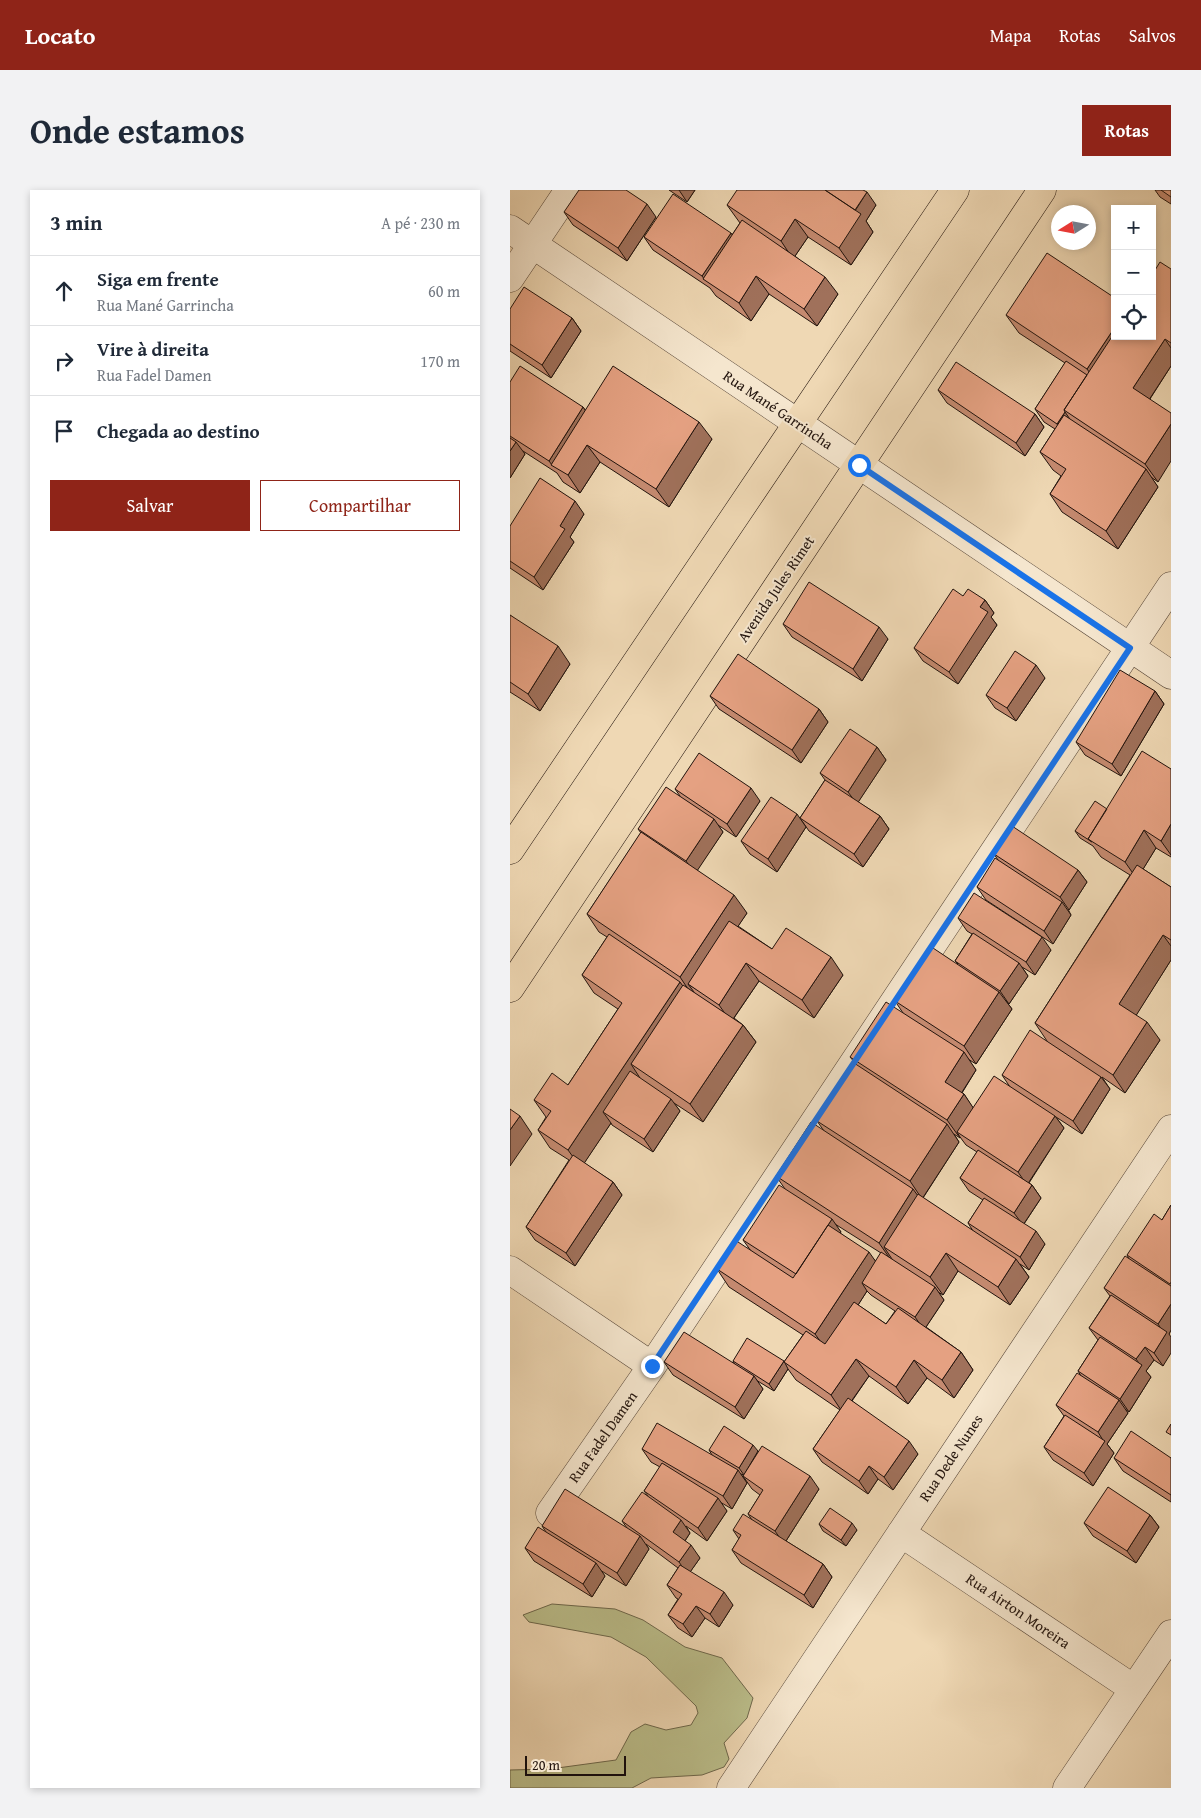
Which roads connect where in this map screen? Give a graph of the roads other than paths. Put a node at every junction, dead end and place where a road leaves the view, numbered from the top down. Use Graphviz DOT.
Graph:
graph roads {
  1 [pos="569,190"];
  2 [pos="956,190"];
  3 [pos="1042,190"];
  4 [pos="510,229"];
  5 [pos="533,244"];
  6 [pos="510,278"];
  7 [pos="798,423"];
  8 [pos="859,465"];
  9 [pos="1171,586"];
  10 [pos="1130,648"];
  11 [pos="1171,675"];
  12 [pos="510,850"];
  13 [pos="510,988"];
  14 [pos="1171,1129"];
  15 [pos="510,1270"];
  16 [pos="652,1366"];
  17 [pos="550,1513"];
  18 [pos="901,1533"];
  19 [pos="1171,1634"];
  20 [pos="1134,1689"];
  21 [pos="731,1788"];
  22 [pos="1068,1788"];
  1 -- 5 [label="street"];
  2 -- 7 [label="main road"];
  3 -- 8 [label="main road, Avenida Jules Rimet"];
  4 -- 5 [label="street, Rua Mané Garrincha"];
  5 -- 6 [label="street"];
  5 -- 7 [label="street, Rua Mané Garrincha"];
  7 -- 8 [label="street, Rua Mané Garrincha"];
  7 -- 12 [label="main road"];
  8 -- 10 [label="street, Rua Mané Garrincha"];
  8 -- 13 [label="main road, Avenida Jules Rimet"];
  9 -- 10 [label="street, Rua Fadel Damen"];
  10 -- 11 [label="street, Rua Mané Garrincha"];
  10 -- 16 [label="street, Rua Fadel Damen"];
  14 -- 18 [label="street, Rua Dede Nunes"];
  15 -- 16 [label="street"];
  16 -- 17 [label="street, Rua Fadel Damen"];
  18 -- 20 [label="street, Rua Airton Moreira"];
  18 -- 21 [label="street, Rua Dede Nunes"];
  19 -- 20 [label="street"];
  20 -- 22 [label="street"];
}
